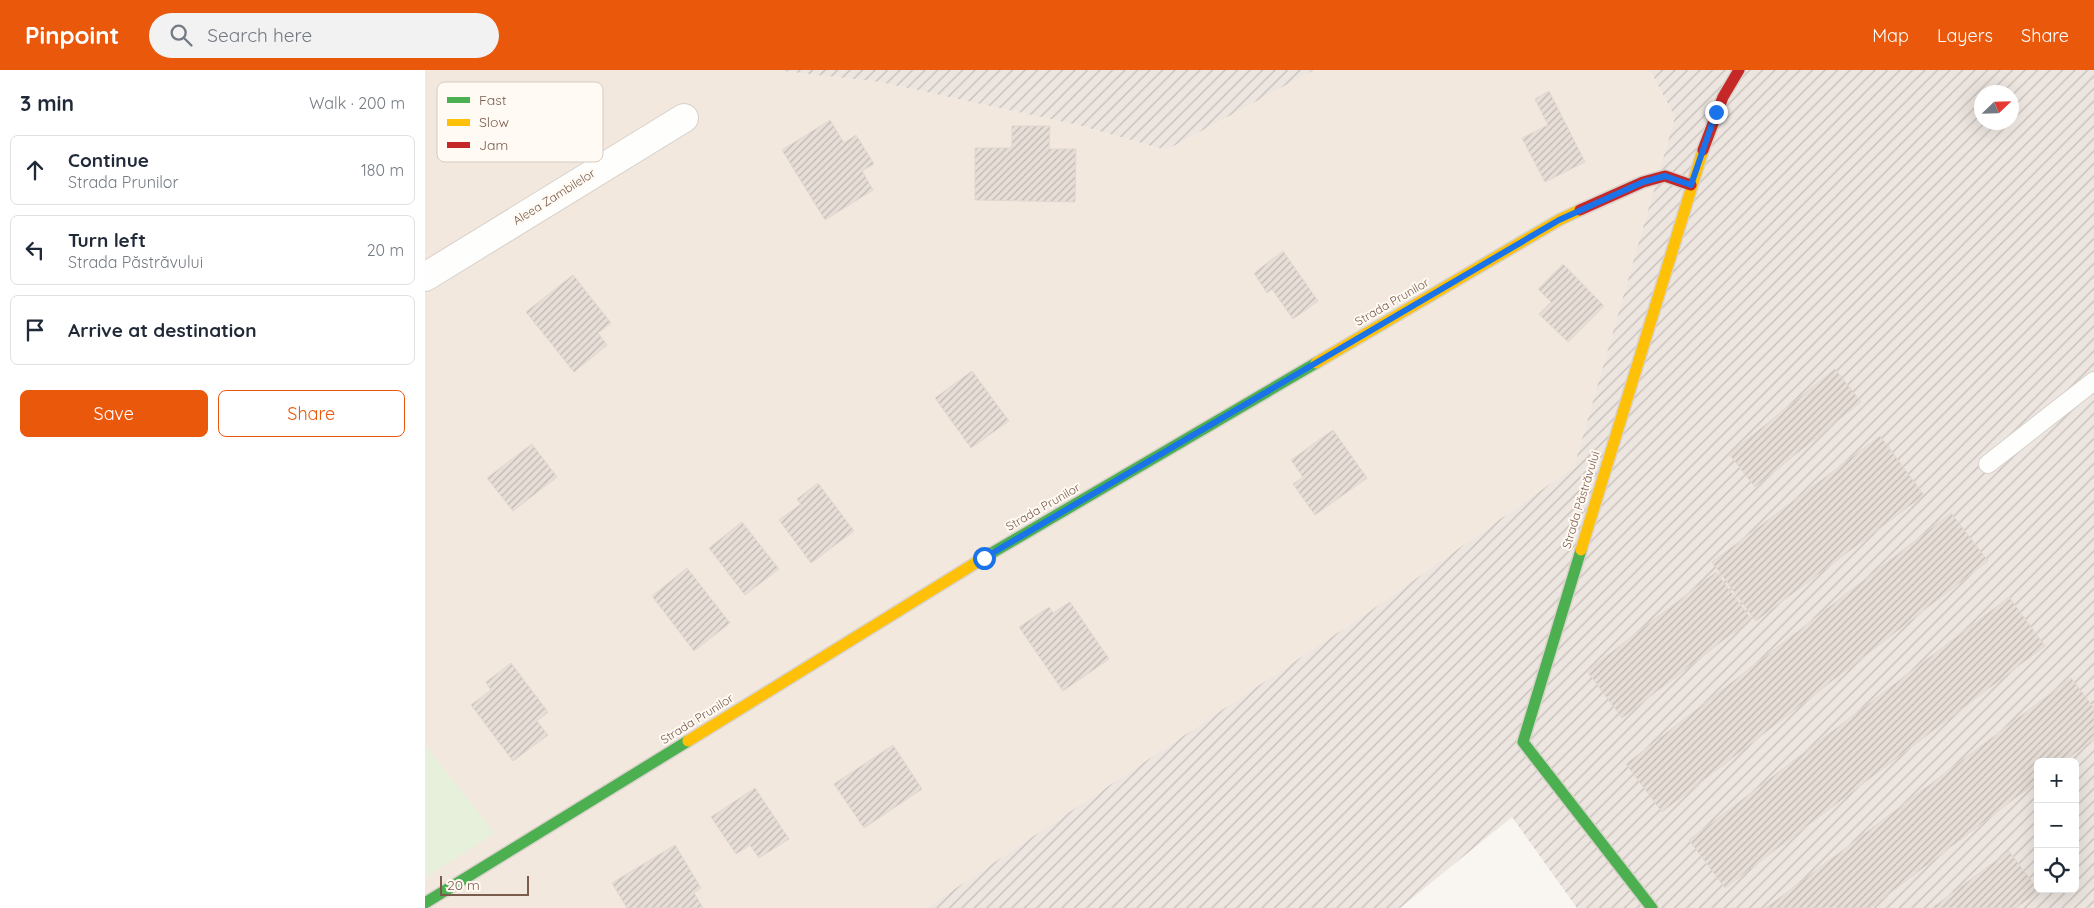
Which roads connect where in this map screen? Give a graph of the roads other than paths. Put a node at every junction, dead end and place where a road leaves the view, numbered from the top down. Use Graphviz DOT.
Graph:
graph roads {
  1 [pos="1739,70"];
  2 [pos="684,118"];
  3 [pos="1691,185"];
  4 [pos="425,277"];
  5 [pos="2094,381"];
  6 [pos="1988,464"];
  7 [pos="425,902"];
  8 [pos="1652,908"];
  1 -- 3 [label="street, Strada Păstrăvului"];
  2 -- 4 [label="street, Aleea Zambilelor"];
  3 -- 7 [label="street, Strada Prunilor"];
  3 -- 8 [label="street, Strada Păstrăvului"];
  5 -- 6 [label="lane"];
}
